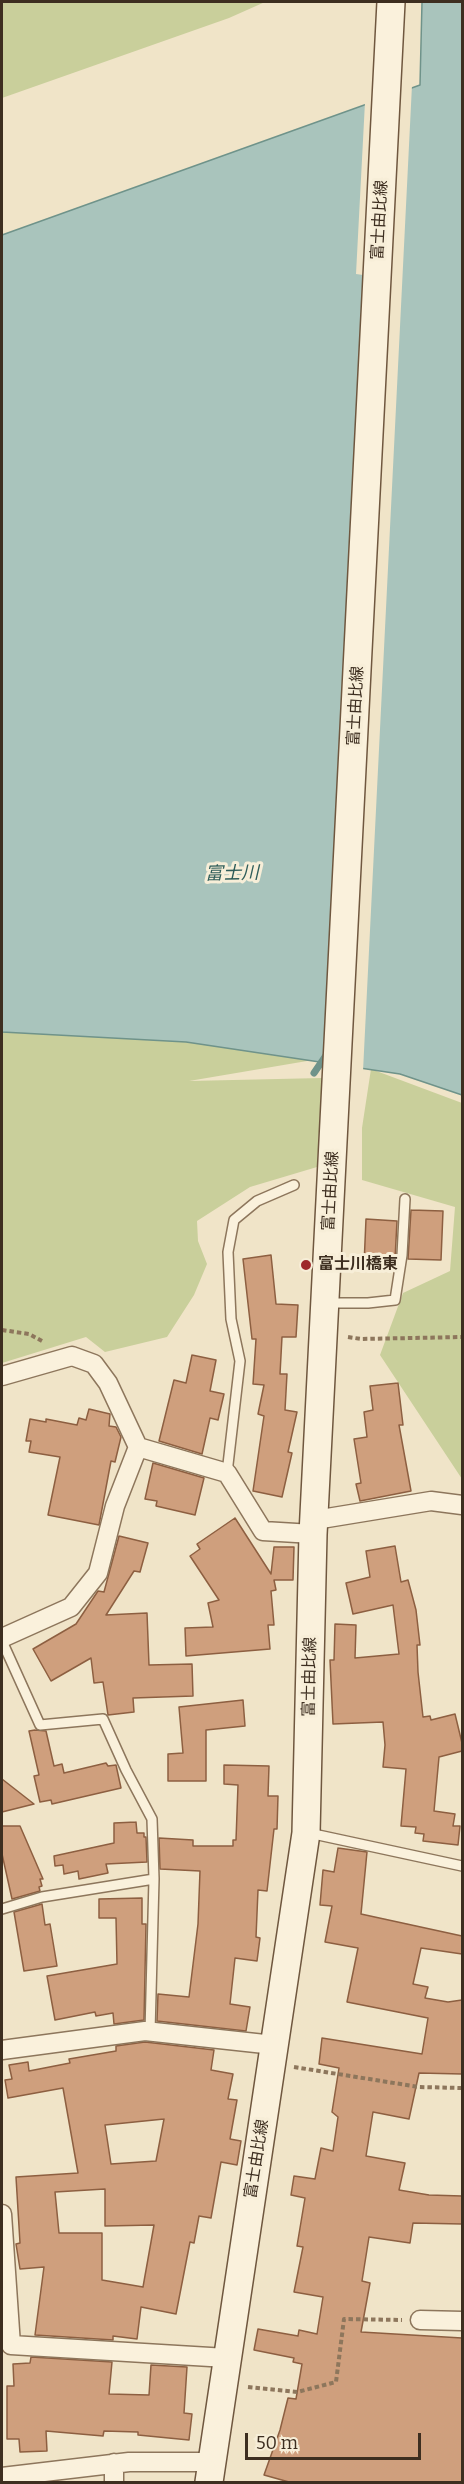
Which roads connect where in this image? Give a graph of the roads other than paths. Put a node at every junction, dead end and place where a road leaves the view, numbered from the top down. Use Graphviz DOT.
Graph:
graph roads {
  1 [pos="391,2"];
  2 [pos="294,1185"];
  3 [pos="405,1199"];
  4 [pos="325,1303"];
  5 [pos="2,1376"];
  6 [pos="138,1447"];
  7 [pos="226,1473"];
  8 [pos="462,1505"];
  9 [pos="314,1527"];
  10 [pos="2,1639"];
  11 [pos="306,1833"];
  12 [pos="462,1866"];
  13 [pos="154,1879"];
  14 [pos="2,1909"];
  15 [pos="150,2032"];
  16 [pos="274,2045"];
  17 [pos="2,2050"];
  18 [pos="2,2214"];
  19 [pos="420,2320"];
  20 [pos="462,2321"];
  21 [pos="225,2371"];
  22 [pos="114,2463"];
  23 [pos="210,2472"];
  24 [pos="2,2477"];
  25 [pos="114,2482"];
  1 -- 4 [label="main road, 富士由比線"];
  2 -- 7 [label="lane"];
  3 -- 4 [label="lane"];
  4 -- 9 [label="main road, 富士由比線"];
  5 -- 6 [label="street"];
  6 -- 7 [label="street"];
  6 -- 10 [label="street"];
  7 -- 9 [label="street"];
  8 -- 9 [label="street"];
  9 -- 11 [label="main road, 富士由比線"];
  10 -- 13 [label="lane"];
  11 -- 12 [label="lane"];
  11 -- 16 [label="main road, 富士由比線"];
  13 -- 14 [label="lane"];
  13 -- 15 [label="lane"];
  15 -- 16 [label="street"];
  15 -- 17 [label="street"];
  16 -- 21 [label="main road, 富士由比線"];
  18 -- 21 [label="street"];
  19 -- 20 [label="street"];
  21 -- 23 [label="main road, 富士由比線"];
  22 -- 23 [label="street"];
  22 -- 24 [label="street"];
  22 -- 25 [label="street"];
}
